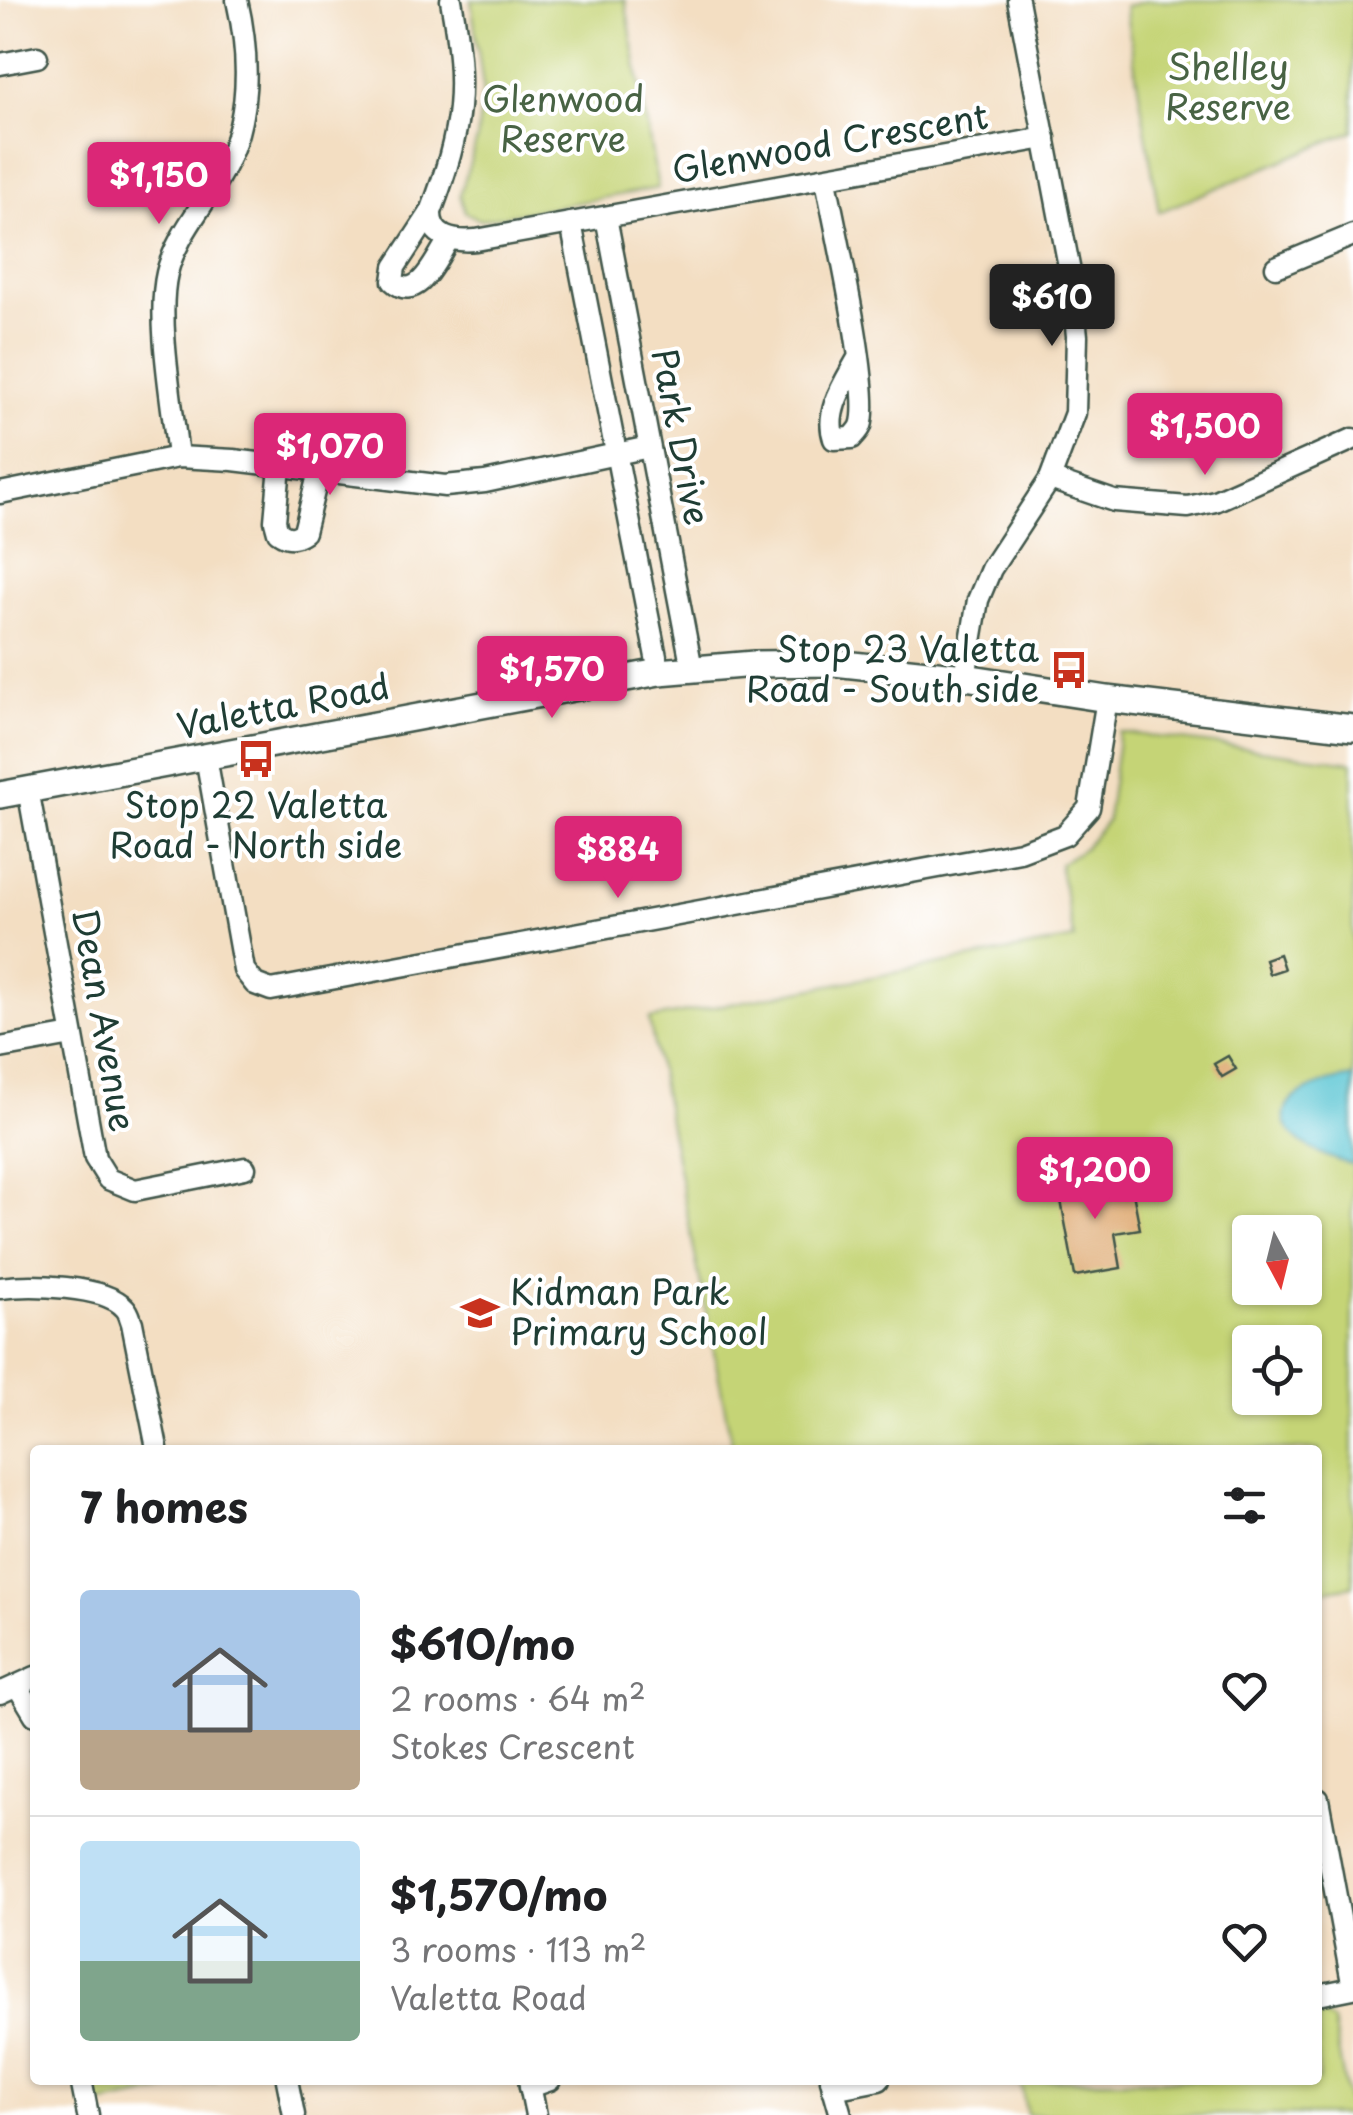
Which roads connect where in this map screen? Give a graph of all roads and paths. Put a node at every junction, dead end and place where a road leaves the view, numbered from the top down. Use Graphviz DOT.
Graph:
graph roads {
  1 [pos="237,0"];
  2 [pos="451,0"];
  3 [pos="1018,0"];
  4 [pos="36,57"];
  5 [pos="0,64"];
  6 [pos="1044,138"];
  7 [pos="826,180"];
  8 [pos="431,212"];
  9 [pos="606,218"];
  10 [pos="572,223"];
  11 [pos="1353,235"];
  12 [pos="449,239"];
  13 [pos="1276,267"];
  14 [pos="858,358"];
  15 [pos="1353,439"];
  16 [pos="649,447"];
  17 [pos="618,454"];
  18 [pos="178,458"];
  19 [pos="280,466"];
  20 [pos="319,471"];
  21 [pos="1050,479"];
  22 [pos="0,492"];
  23 [pos="692,669"];
  24 [pos="660,672"];
  25 [pos="965,676"];
  26 [pos="1107,699"];
  27 [pos="1353,728"];
  28 [pos="206,757"];
  29 [pos="28,790"];
  30 [pos="0,795"];
  31 [pos="72,1035"];
  32 [pos="0,1048"];
  33 [pos="245,1168"];
  34 [pos="0,1288"];
  35 [pos="155,1445"];
  36 [pos="1322,1811"];
  37 [pos="1343,1876"];
  38 [pos="1353,1988"];
  39 [pos="1322,1994"];
  40 [pos="82,2085"];
  41 [pos="288,2085"];
  42 [pos="536,2085"];
  43 [pos="832,2085"];
  44 [pos="88,2115"];
  45 [pos="294,2115"];
  46 [pos="536,2115"];
  47 [pos="841,2115"];
  1 -- 18 [label="street"];
  2 -- 8 [label="street"];
  3 -- 6 [label="street"];
  4 -- 5 [label="street"];
  6 -- 7 [label="street, Glenwood Crescent"];
  6 -- 21 [label="street"];
  7 -- 9 [label="street, Glenwood Crescent"];
  7 -- 14 [label="street"];
  8 -- 12 [label="street"];
  8 -- 12 [label="street"];
  9 -- 10 [label="street, Glenwood Crescent"];
  9 -- 16 [label="street, Park Drive"];
  10 -- 12 [label="street, Glenwood Crescent"];
  10 -- 17 [label="street, Park Drive"];
  11 -- 13 [label="street"];
  15 -- 21 [label="street"];
  16 -- 17 [label="street"];
  16 -- 23 [label="street, Park Drive"];
  17 -- 20 [label="street"];
  17 -- 24 [label="street, Park Drive"];
  18 -- 19 [label="street"];
  18 -- 22 [label="street"];
  19 -- 20 [label="street"];
  19 -- 20 [label="street"];
  21 -- 25 [label="street"];
  23 -- 24 [label="street, Valetta Road"];
  23 -- 25 [label="street, Valetta Road"];
  24 -- 28 [label="street, Valetta Road"];
  25 -- 26 [label="street, Valetta Road"];
  26 -- 27 [label="street, Valetta Road"];
  26 -- 28 [label="street"];
  28 -- 29 [label="street, Valetta Road"];
  29 -- 30 [label="street, Valetta Road"];
  29 -- 31 [label="street, Dean Avenue"];
  31 -- 32 [label="street"];
  31 -- 33 [label="street, Dean Avenue"];
  34 -- 35 [label="street"];
  36 -- 37 [label="street"];
  37 -- 38 [label="street"];
  38 -- 39 [label="street"];
  40 -- 44 [label="street"];
  41 -- 45 [label="street"];
  42 -- 46 [label="street"];
  43 -- 47 [label="street"];
}
